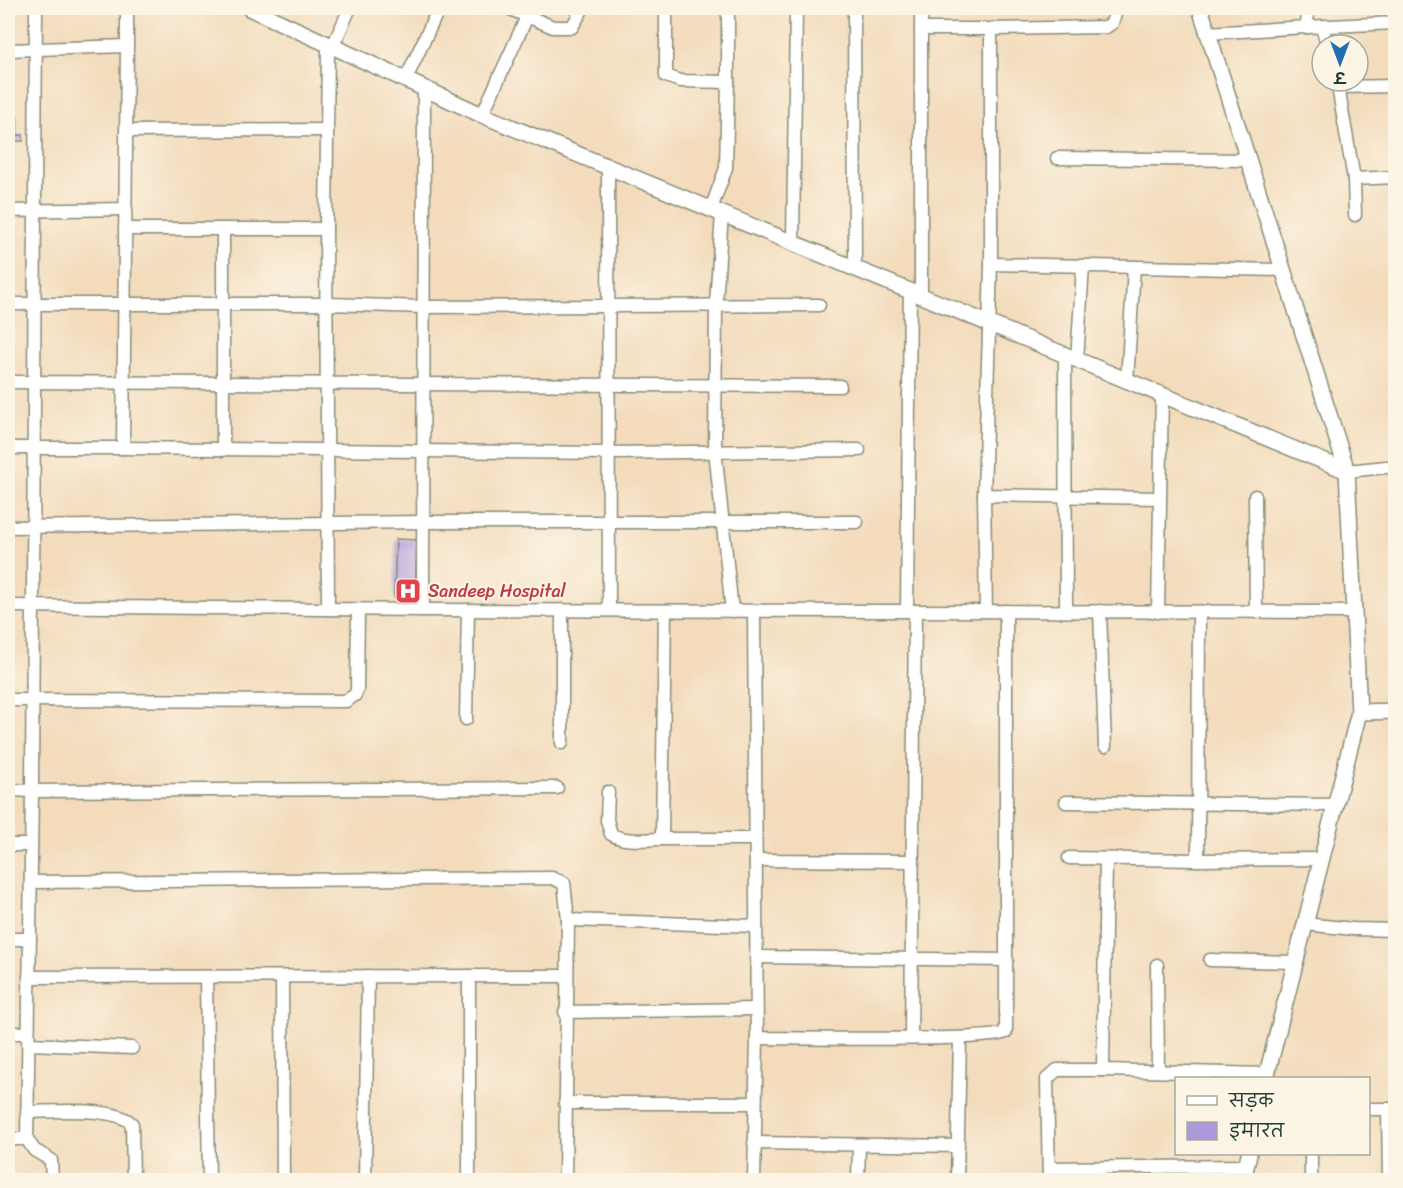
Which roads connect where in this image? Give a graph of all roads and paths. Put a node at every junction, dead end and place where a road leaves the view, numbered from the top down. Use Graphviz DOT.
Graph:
graph roads {
  1 [pos="36,8"];
  2 [pos="127,8"];
  3 [pos="350,8"];
  4 [pos="439,8"];
  5 [pos="508,8"];
  6 [pos="583,8"];
  7 [pos="666,8"];
  8 [pos="728,8"];
  9 [pos="796,8"];
  10 [pos="854,8"];
  11 [pos="921,8"];
  12 [pos="1117,8"];
  13 [pos="1200,8"];
  14 [pos="1308,8"];
  15 [pos="260,9"];
  16 [pos="529,12"];
  17 [pos="1395,22"];
  18 [pos="1322,26"];
  19 [pos="1307,27"];
  20 [pos="991,28"];
  21 [pos="921,29"];
  22 [pos="1206,33"];
  23 [pos="1324,33"];
  24 [pos="127,46"];
  25 [pos="330,47"];
  26 [pos="8,50"];
  27 [pos="35,50"];
  28 [pos="405,81"];
  29 [pos="728,82"];
  30 [pos="1370,85"];
  31 [pos="1395,86"];
  32 [pos="424,90"];
  33 [pos="1340,93"];
  34 [pos="482,115"];
  35 [pos="327,130"];
  36 [pos="126,131"];
  37 [pos="1057,158"];
  38 [pos="1248,160"];
  39 [pos="608,167"];
  40 [pos="1395,177"];
  41 [pos="1354,179"];
  42 [pos="126,209"];
  43 [pos="8,211"];
  44 [pos="35,211"];
  45 [pos="716,211"];
  46 [pos="1355,215"];
  47 [pos="125,230"];
  48 [pos="223,230"];
  49 [pos="326,230"];
  50 [pos="793,242"];
  51 [pos="991,264"];
  52 [pos="1083,266"];
  53 [pos="855,267"];
  54 [pos="1134,267"];
  55 [pos="1284,270"];
  56 [pos="916,292"];
  57 [pos="8,304"];
  58 [pos="328,304"];
  59 [pos="716,304"];
  60 [pos="34,305"];
  61 [pos="819,305"];
  62 [pos="125,306"];
  63 [pos="223,306"];
  64 [pos="424,307"];
  65 [pos="609,307"];
  66 [pos="989,324"];
  67 [pos="1071,358"];
  68 [pos="8,382"];
  69 [pos="1127,382"];
  70 [pos="34,383"];
  71 [pos="124,384"];
  72 [pos="223,384"];
  73 [pos="328,384"];
  74 [pos="424,385"];
  75 [pos="609,386"];
  76 [pos="716,386"];
  77 [pos="840,386"];
  78 [pos="1162,394"];
  79 [pos="33,447"];
  80 [pos="8,448"];
  81 [pos="123,448"];
  82 [pos="423,449"];
  83 [pos="223,450"];
  84 [pos="715,450"];
  85 [pos="859,450"];
  86 [pos="328,452"];
  87 [pos="609,453"];
  88 [pos="1395,466"];
  89 [pos="1347,471"];
  90 [pos="984,495"];
  91 [pos="1064,496"];
  92 [pos="1256,496"];
  93 [pos="1160,498"];
  94 [pos="423,522"];
  95 [pos="722,522"];
  96 [pos="857,522"];
  97 [pos="328,523"];
  98 [pos="609,524"];
  99 [pos="8,527"];
  100 [pos="33,527"];
  101 [pos="8,606"];
  102 [pos="33,606"];
  103 [pos="328,609"];
  104 [pos="358,609"];
  105 [pos="423,610"];
  106 [pos="468,610"];
  107 [pos="562,610"];
  108 [pos="609,610"];
  109 [pos="665,611"];
  110 [pos="732,611"];
  111 [pos="754,611"];
  112 [pos="911,611"];
  113 [pos="986,611"];
  114 [pos="1006,611"];
  115 [pos="1066,611"];
  116 [pos="1100,611"];
  117 [pos="1158,612"];
  118 [pos="1199,612"];
  119 [pos="1256,612"];
  120 [pos="1353,612"];
  121 [pos="8,700"];
  122 [pos="32,701"];
  123 [pos="1395,711"];
  124 [pos="1359,712"];
  125 [pos="466,719"];
  126 [pos="562,742"];
  127 [pos="1105,746"];
  128 [pos="557,788"];
  129 [pos="8,790"];
  130 [pos="32,791"];
  131 [pos="608,792"];
  132 [pos="1066,802"];
  133 [pos="1199,803"];
  134 [pos="1334,805"];
  135 [pos="662,839"];
  136 [pos="755,839"];
  137 [pos="8,845"];
  138 [pos="31,845"];
  139 [pos="1069,858"];
  140 [pos="1106,859"];
  141 [pos="756,860"];
  142 [pos="1198,860"];
  143 [pos="1320,860"];
  144 [pos="912,861"];
  145 [pos="31,882"];
  146 [pos="568,920"];
  147 [pos="1304,924"];
  148 [pos="756,926"];
  149 [pos="1395,930"];
  150 [pos="8,939"];
  151 [pos="30,939"];
  152 [pos="756,957"];
  153 [pos="912,959"];
  154 [pos="1007,960"];
  155 [pos="1210,960"];
  156 [pos="1294,962"];
  157 [pos="1157,965"];
  158 [pos="368,976"];
  159 [pos="469,976"];
  160 [pos="566,976"];
  161 [pos="29,977"];
  162 [pos="207,977"];
  163 [pos="282,977"];
  164 [pos="756,1009"];
  165 [pos="565,1012"];
  166 [pos="8,1033"];
  167 [pos="28,1038"];
  168 [pos="757,1038"];
  169 [pos="911,1038"];
  170 [pos="960,1038"];
  171 [pos="132,1048"];
  172 [pos="1103,1070"];
  173 [pos="1158,1071"];
  174 [pos="1266,1076"];
  175 [pos="565,1103"];
  176 [pos="754,1103"];
  177 [pos="1370,1109"];
  178 [pos="1392,1109"];
  179 [pos="27,1112"];
  180 [pos="8,1139"];
  181 [pos="27,1139"];
  182 [pos="754,1143"];
  183 [pos="859,1146"];
  184 [pos="958,1146"];
  185 [pos="1311,1155"];
  186 [pos="1246,1167"];
  187 [pos="1049,1174"];
  188 [pos="52,1180"];
  189 [pos="133,1180"];
  190 [pos="209,1180"];
  191 [pos="283,1180"];
  192 [pos="365,1180"];
  193 [pos="469,1180"];
  194 [pos="565,1180"];
  195 [pos="754,1180"];
  196 [pos="858,1180"];
  197 [pos="957,1180"];
  198 [pos="1311,1180"];
  199 [pos="1389,1180"];
  1 -- 27 [label="street"];
  2 -- 24 [label="street"];
  3 -- 25 [label="street"];
  4 -- 28 [label="street"];
  5 -- 16 [label="street"];
  6 -- 16 [label="street"];
  7 -- 29 [label="street"];
  8 -- 29 [label="street"];
  9 -- 50 [label="street"];
  10 -- 53 [label="street"];
  11 -- 21 [label="street"];
  12 -- 20 [label="street"];
  13 -- 22 [label="street"];
  14 -- 19 [label="street"];
  15 -- 25 [label="street"];
  16 -- 34 [label="street"];
  17 -- 18 [label="street"];
  18 -- 19 [label="street"];
  18 -- 23 [label="street"];
  19 -- 22 [label="street"];
  20 -- 21 [label="street"];
  20 -- 51 [label="street"];
  21 -- 56 [label="street"];
  22 -- 38 [label="street"];
  24 -- 27 [label="street"];
  24 -- 36 [label="street"];
  25 -- 28 [label="street"];
  25 -- 35 [label="street"];
  26 -- 27 [label="street"];
  27 -- 44 [label="street"];
  28 -- 32 [label="street"];
  29 -- 45 [label="street"];
  30 -- 31 [label="street"];
  32 -- 34 [label="street"];
  32 -- 64 [label="street"];
  33 -- 41 [label="street"];
  34 -- 39 [label="street"];
  35 -- 36 [label="street"];
  35 -- 49 [label="street"];
  36 -- 42 [label="street"];
  37 -- 38 [label="street"];
  38 -- 55 [label="street"];
  39 -- 45 [label="street"];
  39 -- 65 [label="street"];
  40 -- 41 [label="street"];
  41 -- 46 [label="street"];
  42 -- 44 [label="street"];
  42 -- 47 [label="street"];
  43 -- 44 [label="street"];
  44 -- 60 [label="street"];
  45 -- 50 [label="street"];
  45 -- 59 [label="street"];
  47 -- 48 [label="street"];
  47 -- 62 [label="street"];
  48 -- 49 [label="street"];
  48 -- 63 [label="street"];
  49 -- 58 [label="street"];
  50 -- 53 [label="street"];
  51 -- 52 [label="street"];
  51 -- 66 [label="street"];
  52 -- 54 [label="street"];
  52 -- 67 [label="street"];
  53 -- 56 [label="street"];
  54 -- 55 [label="street"];
  54 -- 69 [label="street"];
  55 -- 89 [label="street"];
  56 -- 66 [label="street"];
  56 -- 112 [label="street"];
  57 -- 60 [label="street"];
  58 -- 63 [label="street"];
  58 -- 64 [label="street"];
  58 -- 73 [label="street"];
  59 -- 61 [label="street"];
  59 -- 65 [label="street"];
  59 -- 76 [label="street"];
  60 -- 62 [label="street"];
  60 -- 70 [label="street"];
  62 -- 63 [label="street"];
  62 -- 71 [label="street"];
  63 -- 72 [label="street"];
  64 -- 65 [label="street"];
  64 -- 74 [label="street"];
  65 -- 75 [label="street"];
  66 -- 67 [label="street"];
  66 -- 90 [label="street"];
  67 -- 69 [label="street"];
  67 -- 91 [label="street"];
  68 -- 70 [label="street"];
  69 -- 78 [label="street"];
  70 -- 71 [label="street"];
  70 -- 79 [label="street"];
  71 -- 72 [label="street"];
  71 -- 81 [label="street"];
  72 -- 73 [label="street"];
  72 -- 83 [label="street"];
  73 -- 74 [label="street"];
  73 -- 86 [label="street"];
  74 -- 75 [label="street"];
  74 -- 82 [label="street"];
  75 -- 76 [label="street"];
  75 -- 87 [label="street"];
  76 -- 77 [label="street"];
  76 -- 84 [label="street"];
  78 -- 89 [label="street"];
  78 -- 93 [label="street"];
  79 -- 80 [label="street"];
  79 -- 81 [label="street"];
  79 -- 100 [label="street"];
  81 -- 83 [label="street"];
  82 -- 86 [label="street"];
  82 -- 87 [label="street"];
  82 -- 94 [label="street"];
  83 -- 86 [label="street"];
  84 -- 85 [label="street"];
  84 -- 87 [label="street"];
  84 -- 95 [label="street"];
  86 -- 97 [label="street"];
  87 -- 98 [label="street"];
  88 -- 89 [label="street"];
  89 -- 120 [label="street"];
  90 -- 91 [label="street"];
  90 -- 113 [label="street"];
  91 -- 93 [label="street"];
  91 -- 115 [label="street"];
  92 -- 119 [label="street"];
  93 -- 117 [label="street"];
  94 -- 97 [label="street"];
  94 -- 98 [label="street"];
  94 -- 105 [label="street"];
  95 -- 96 [label="street"];
  95 -- 98 [label="street"];
  95 -- 110 [label="street"];
  97 -- 100 [label="street"];
  97 -- 103 [label="street"];
  98 -- 108 [label="street"];
  99 -- 100 [label="street"];
  100 -- 102 [label="street"];
  101 -- 102 [label="street"];
  102 -- 103 [label="street"];
  102 -- 122 [label="street"];
  103 -- 104 [label="street"];
  104 -- 105 [label="street"];
  104 -- 122 [label="street"];
  105 -- 106 [label="street"];
  106 -- 107 [label="street"];
  106 -- 125 [label="street"];
  107 -- 108 [label="street"];
  107 -- 126 [label="street"];
  108 -- 109 [label="street"];
  109 -- 110 [label="street"];
  109 -- 135 [label="street"];
  110 -- 111 [label="street"];
  111 -- 112 [label="street"];
  111 -- 136 [label="street"];
  112 -- 113 [label="street"];
  112 -- 144 [label="street"];
  113 -- 114 [label="street"];
  114 -- 115 [label="street"];
  114 -- 154 [label="street"];
  115 -- 116 [label="street"];
  116 -- 117 [label="street"];
  116 -- 127 [label="street"];
  117 -- 118 [label="street"];
  118 -- 119 [label="street"];
  118 -- 133 [label="street"];
  119 -- 120 [label="street"];
  120 -- 124 [label="street"];
  121 -- 122 [label="street"];
  122 -- 130 [label="street"];
  123 -- 124 [label="street"];
  124 -- 134 [label="street"];
  128 -- 130 [label="street"];
  129 -- 130 [label="street"];
  130 -- 138 [label="street"];
  131 -- 135 [label="street"];
  132 -- 133 [label="street"];
  133 -- 134 [label="street"];
  133 -- 142 [label="street"];
  134 -- 143 [label="street"];
  135 -- 136 [label="street"];
  136 -- 141 [label="street"];
  137 -- 138 [label="street"];
  138 -- 145 [label="street"];
  139 -- 140 [label="street"];
  140 -- 142 [label="street"];
  140 -- 172 [label="street"];
  141 -- 144 [label="street"];
  141 -- 148 [label="street"];
  142 -- 143 [label="street"];
  143 -- 147 [label="street"];
  144 -- 153 [label="street"];
  145 -- 146 [label="street"];
  145 -- 151 [label="street"];
  146 -- 148 [label="street"];
  146 -- 160 [label="street"];
  147 -- 149 [label="street"];
  147 -- 156 [label="street"];
  148 -- 152 [label="street"];
  150 -- 151 [label="street"];
  151 -- 161 [label="street"];
  152 -- 153 [label="street"];
  152 -- 164 [label="street"];
  153 -- 154 [label="street"];
  153 -- 169 [label="street"];
  154 -- 170 [label="street"];
  155 -- 156 [label="street"];
  156 -- 174 [label="street"];
  157 -- 173 [label="street"];
  158 -- 159 [label="street"];
  158 -- 163 [label="street"];
  158 -- 192 [label="street"];
  159 -- 160 [label="street"];
  159 -- 193 [label="street"];
  160 -- 165 [label="street"];
  161 -- 162 [label="street"];
  161 -- 167 [label="street"];
  162 -- 163 [label="street"];
  162 -- 190 [label="street"];
  163 -- 191 [label="street"];
  164 -- 165 [label="street"];
  164 -- 168 [label="street"];
  165 -- 175 [label="street"];
  166 -- 167 [label="street"];
  167 -- 171 [label="street"];
  167 -- 179 [label="street"];
  168 -- 169 [label="street"];
  168 -- 176 [label="street"];
  169 -- 170 [label="street"];
  170 -- 184 [label="street"];
  172 -- 173 [label="street"];
  172 -- 187 [label="street"];
  173 -- 174 [label="street"];
  175 -- 176 [label="street"];
  175 -- 194 [label="street"];
  176 -- 182 [label="street"];
  177 -- 178 [label="street"];
  178 -- 199 [label="street"];
  179 -- 181 [label="street"];
  179 -- 189 [label="street"];
  180 -- 181 [label="street"];
  181 -- 188 [label="street"];
  182 -- 183 [label="street"];
  182 -- 195 [label="street"];
  183 -- 184 [label="street"];
  183 -- 196 [label="street"];
  184 -- 197 [label="street"];
  185 -- 198 [label="street"];
  186 -- 187 [label="street"];
}
